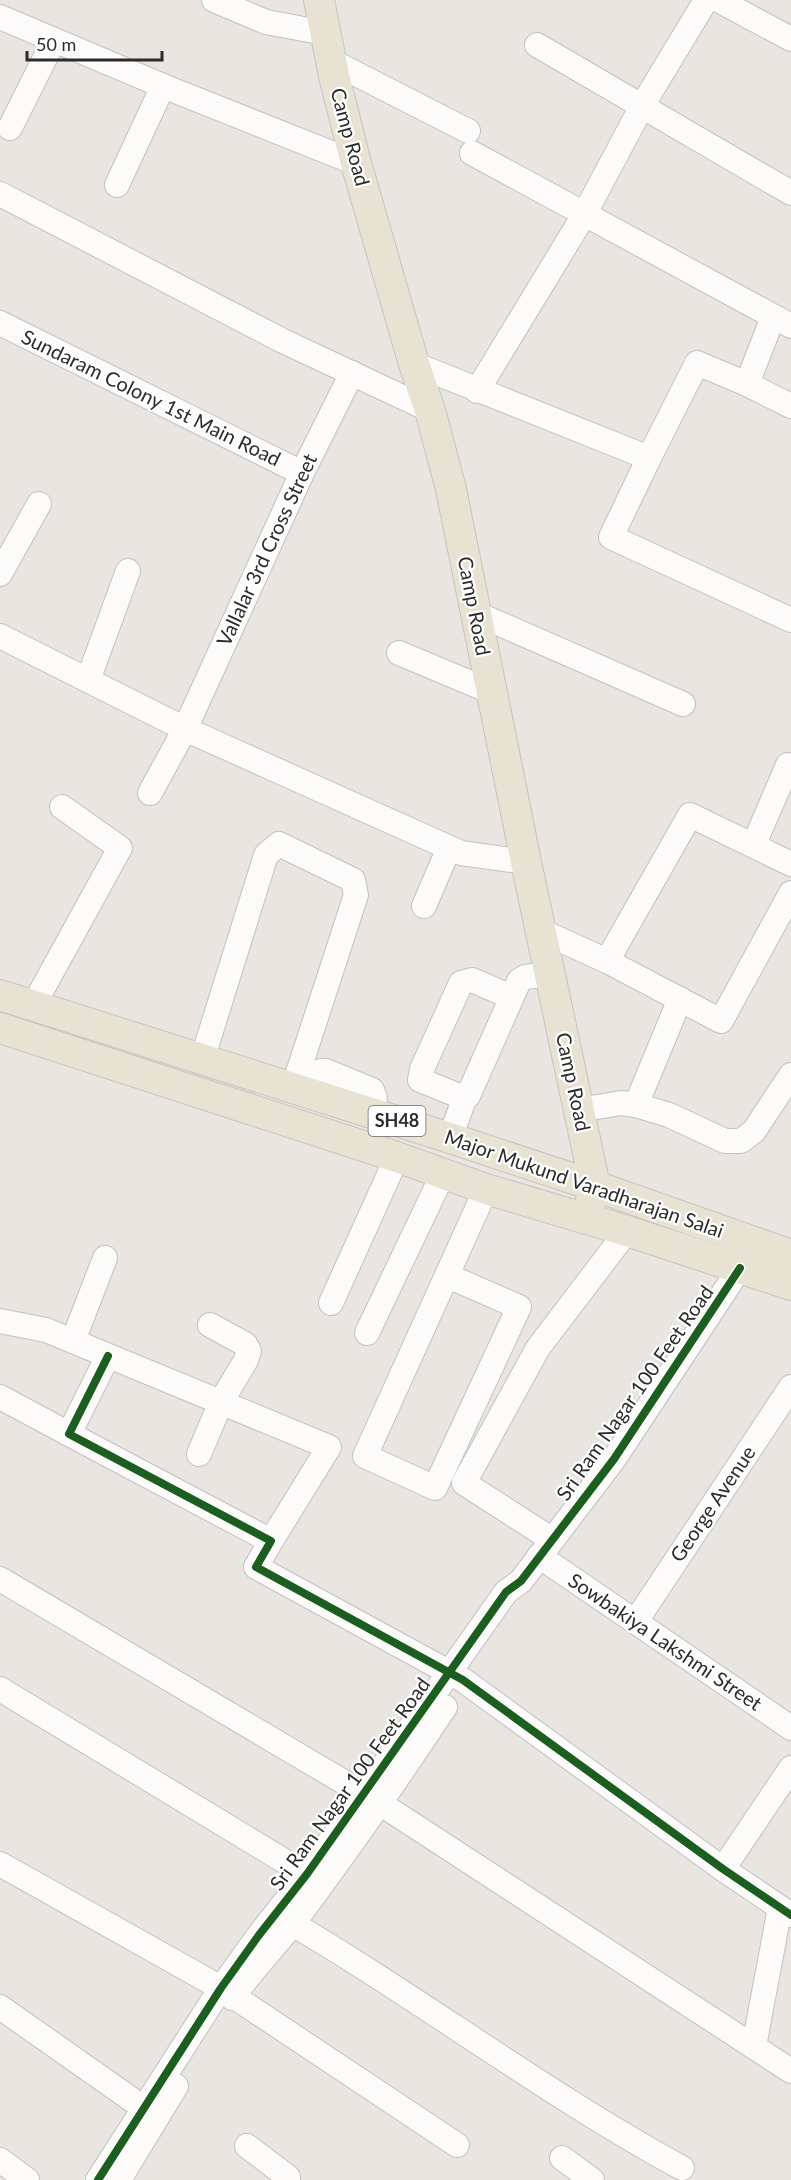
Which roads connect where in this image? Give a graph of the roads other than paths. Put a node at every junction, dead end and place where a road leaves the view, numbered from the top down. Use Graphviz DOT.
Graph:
graph roads {
  1 [pos="214,0"];
  2 [pos="320,0"];
  3 [pos="706,0"];
  4 [pos="718,0"];
  5 [pos="0,17"];
  6 [pos="791,39"];
  7 [pos="54,40"];
  8 [pos="537,45"];
  9 [pos="328,47"];
  10 [pos="163,86"];
  11 [pos="642,106"];
  12 [pos="10,128"];
  13 [pos="356,163"];
  14 [pos="117,185"];
  15 [pos="791,193"];
  16 [pos="0,194"];
  17 [pos="584,215"];
  18 [pos="782,322"];
  19 [pos="0,323"];
  20 [pos="414,364"];
  21 [pos="352,373"];
  22 [pos="747,384"];
  23 [pos="477,391"];
  24 [pos="791,406"];
  25 [pos="430,410"];
  26 [pos="649,458"];
  27 [pos="302,473"];
  28 [pos="39,504"];
  29 [pos="128,571"];
  30 [pos="0,574"];
  31 [pos="475,613"];
  32 [pos="791,620"];
  33 [pos="0,636"];
  34 [pos="399,653"];
  35 [pos="88,680"];
  36 [pos="492,692"];
  37 [pos="682,704"];
  38 [pos="185,729"];
  39 [pos="788,765"];
  40 [pos="150,793"];
  41 [pos="62,807"];
  42 [pos="754,844"];
  43 [pos="449,848"];
  44 [pos="526,862"];
  45 [pos="791,864"];
  46 [pos="791,893"];
  47 [pos="424,906"];
  48 [pos="541,931"];
  49 [pos="608,961"];
  50 [pos="550,974"];
  51 [pos="0,995"];
  52 [pos="511,997"];
  53 [pos="680,999"];
  54 [pos="33,1006"];
  55 [pos="0,1028"];
  56 [pos="202,1060"];
  57 [pos="791,1075"];
  58 [pos="298,1090"];
  59 [pos="465,1097"];
  60 [pos="636,1105"];
  61 [pos="579,1110"];
  62 [pos="450,1138"];
  63 [pos="397,1157"];
  64 [pos="443,1174"];
  65 [pos="595,1186"];
  66 [pos="486,1189"];
  67 [pos="586,1218"];
  68 [pos="627,1231"];
  69 [pos="791,1255"];
  70 [pos="105,1258"];
  71 [pos="740,1268"];
  72 [pos="448,1276"];
  73 [pos="791,1285"];
  74 [pos="331,1303"];
  75 [pos="0,1321"];
  76 [pos="210,1325"];
  77 [pos="367,1333"];
  78 [pos="73,1341"];
  79 [pos="108,1356"];
  80 [pos="791,1386"];
  81 [pos="0,1397"];
  82 [pos="221,1402"];
  83 [pos="69,1434"];
  84 [pos="199,1454"];
  85 [pos="271,1541"];
  86 [pos="546,1548"];
  87 [pos="0,1579"];
  88 [pos="636,1621"];
  89 [pos="456,1676"];
  90 [pos="0,1689"];
  91 [pos="791,1728"];
  92 [pos="791,1768"];
  93 [pos="372,1799"];
  94 [pos="0,1864"];
  95 [pos="723,1869"];
  96 [pos="314,1879"];
  97 [pos="785,1912"];
  98 [pos="285,1919"];
  99 [pos="227,1992"];
  100 [pos="0,2007"];
  101 [pos="754,2046"];
  102 [pos="791,2071"];
  103 [pos="150,2113"];
  104 [pos="457,2145"];
  105 [pos="247,2146"];
  106 [pos="562,2158"];
  107 [pos="0,2160"];
  108 [pos="682,2168"];
  109 [pos="27,2180"];
  110 [pos="98,2180"];
  111 [pos="119,2180"];
  112 [pos="288,2180"];
  113 [pos="592,2180"];
  1 -- 9 [label="street"];
  2 -- 9 [label="main road, Camp Road"];
  3 -- 11 [label="street"];
  4 -- 6 [label="street"];
  5 -- 7 [label="street"];
  7 -- 10 [label="street"];
  7 -- 12 [label="street"];
  8 -- 11 [label="street"];
  9 -- 13 [label="main road, Camp Road"];
  9 -- 17 [label="street"];
  10 -- 13 [label="street"];
  10 -- 14 [label="street"];
  11 -- 15 [label="street"];
  11 -- 17 [label="street"];
  13 -- 20 [label="main road, Camp Road"];
  16 -- 21 [label="street"];
  17 -- 18 [label="street"];
  17 -- 23 [label="street"];
  18 -- 22 [label="street"];
  19 -- 27 [label="street, Sundaram Colony 1st Main Road"];
  20 -- 23 [label="street"];
  20 -- 25 [label="main road, Camp Road"];
  21 -- 25 [label="street"];
  21 -- 27 [label="street, Vallalar 3rd Cross Street"];
  22 -- 24 [label="street"];
  22 -- 26 [label="street"];
  23 -- 26 [label="street"];
  25 -- 31 [label="main road, Camp Road"];
  26 -- 32 [label="street"];
  27 -- 38 [label="street, Vallalar 3rd Cross Street"];
  28 -- 30 [label="street"];
  29 -- 35 [label="street"];
  31 -- 36 [label="main road, Camp Road"];
  31 -- 37 [label="street"];
  33 -- 35 [label="street"];
  34 -- 36 [label="street"];
  35 -- 38 [label="street"];
  36 -- 44 [label="main road, Camp Road"];
  38 -- 40 [label="street, Vallalar 3rd Cross Street"];
  38 -- 43 [label="street"];
  39 -- 42 [label="street"];
  41 -- 54 [label="street"];
  42 -- 45 [label="street"];
  42 -- 49 [label="street"];
  43 -- 44 [label="street"];
  43 -- 47 [label="street"];
  44 -- 48 [label="main road, Camp Road"];
  46 -- 53 [label="street"];
  48 -- 49 [label="street"];
  48 -- 50 [label="main road, Camp Road"];
  49 -- 53 [label="street"];
  50 -- 52 [label="street"];
  50 -- 61 [label="main road, Camp Road"];
  51 -- 54 [label="main road, Major Mukund Varadharajan Salai / SH48"];
  52 -- 59 [label="street"];
  52 -- 59 [label="street"];
  53 -- 60 [label="street"];
  54 -- 56 [label="main road, Major Mukund Varadharajan Salai / SH48"];
  55 -- 63 [label="main road, Major Mukund Varadharajan Salai / SH48"];
  56 -- 58 [label="main road, Major Mukund Varadharajan Salai / SH48"];
  56 -- 58 [label="street"];
  57 -- 60 [label="street"];
  58 -- 62 [label="main road, Major Mukund Varadharajan Salai / SH48"];
  59 -- 62 [label="street"];
  60 -- 61 [label="street"];
  61 -- 65 [label="main road, Camp Road"];
  62 -- 65 [label="main road, Major Mukund Varadharajan Salai / SH48"];
  63 -- 64 [label="main road, Major Mukund Varadharajan Salai / SH48"];
  63 -- 74 [label="street"];
  64 -- 66 [label="main road, Major Mukund Varadharajan Salai / SH48"];
  64 -- 77 [label="street"];
  65 -- 67 [label="main road, Camp Road"];
  65 -- 69 [label="main road, Major Mukund Varadharajan Salai / SH48"];
  66 -- 67 [label="main road, Major Mukund Varadharajan Salai / SH48"];
  66 -- 72 [label="street"];
  67 -- 68 [label="main road, Major Mukund Varadharajan Salai / SH48"];
  68 -- 71 [label="main road, Major Mukund Varadharajan Salai / SH48"];
  68 -- 86 [label="street, Sowbakiya Lakshmi Street"];
  70 -- 78 [label="street"];
  71 -- 73 [label="main road, Major Mukund Varadharajan Salai / SH48"];
  71 -- 86 [label="street, Sri Ram Nagar 100 Feet Road"];
  72 -- 72 [label="street"];
  75 -- 78 [label="street"];
  76 -- 82 [label="street"];
  78 -- 79 [label="street"];
  79 -- 82 [label="street"];
  79 -- 83 [label="street"];
  80 -- 88 [label="street, George Avenue"];
  81 -- 83 [label="street"];
  82 -- 84 [label="street"];
  82 -- 85 [label="street"];
  83 -- 85 [label="street"];
  85 -- 89 [label="street"];
  86 -- 88 [label="street, Sowbakiya Lakshmi Street"];
  86 -- 89 [label="street, Sri Ram Nagar 100 Feet Road"];
  87 -- 93 [label="street"];
  88 -- 91 [label="street, Sowbakiya Lakshmi Street"];
  89 -- 93 [label="street, Sri Ram Nagar 100 Feet Road"];
  89 -- 95 [label="street"];
  90 -- 96 [label="street"];
  92 -- 95 [label="street"];
  93 -- 96 [label="street, Sri Ram Nagar 100 Feet Road"];
  93 -- 101 [label="street"];
  94 -- 99 [label="street"];
  95 -- 97 [label="street"];
  96 -- 98 [label="street, Sri Ram Nagar 100 Feet Road"];
  97 -- 101 [label="street"];
  98 -- 99 [label="street, Sri Ram Nagar 100 Feet Road"];
  98 -- 108 [label="street"];
  99 -- 103 [label="street, Sri Ram Nagar 100 Feet Road"];
  99 -- 104 [label="street"];
  100 -- 103 [label="street"];
  101 -- 102 [label="street"];
  103 -- 110 [label="street, Sri Ram Nagar 100 Feet Road"];
  103 -- 111 [label="street, Sri Ram Nagar 100 Feet Road"];
  105 -- 112 [label="street"];
  106 -- 113 [label="street"];
  107 -- 109 [label="street"];
}
